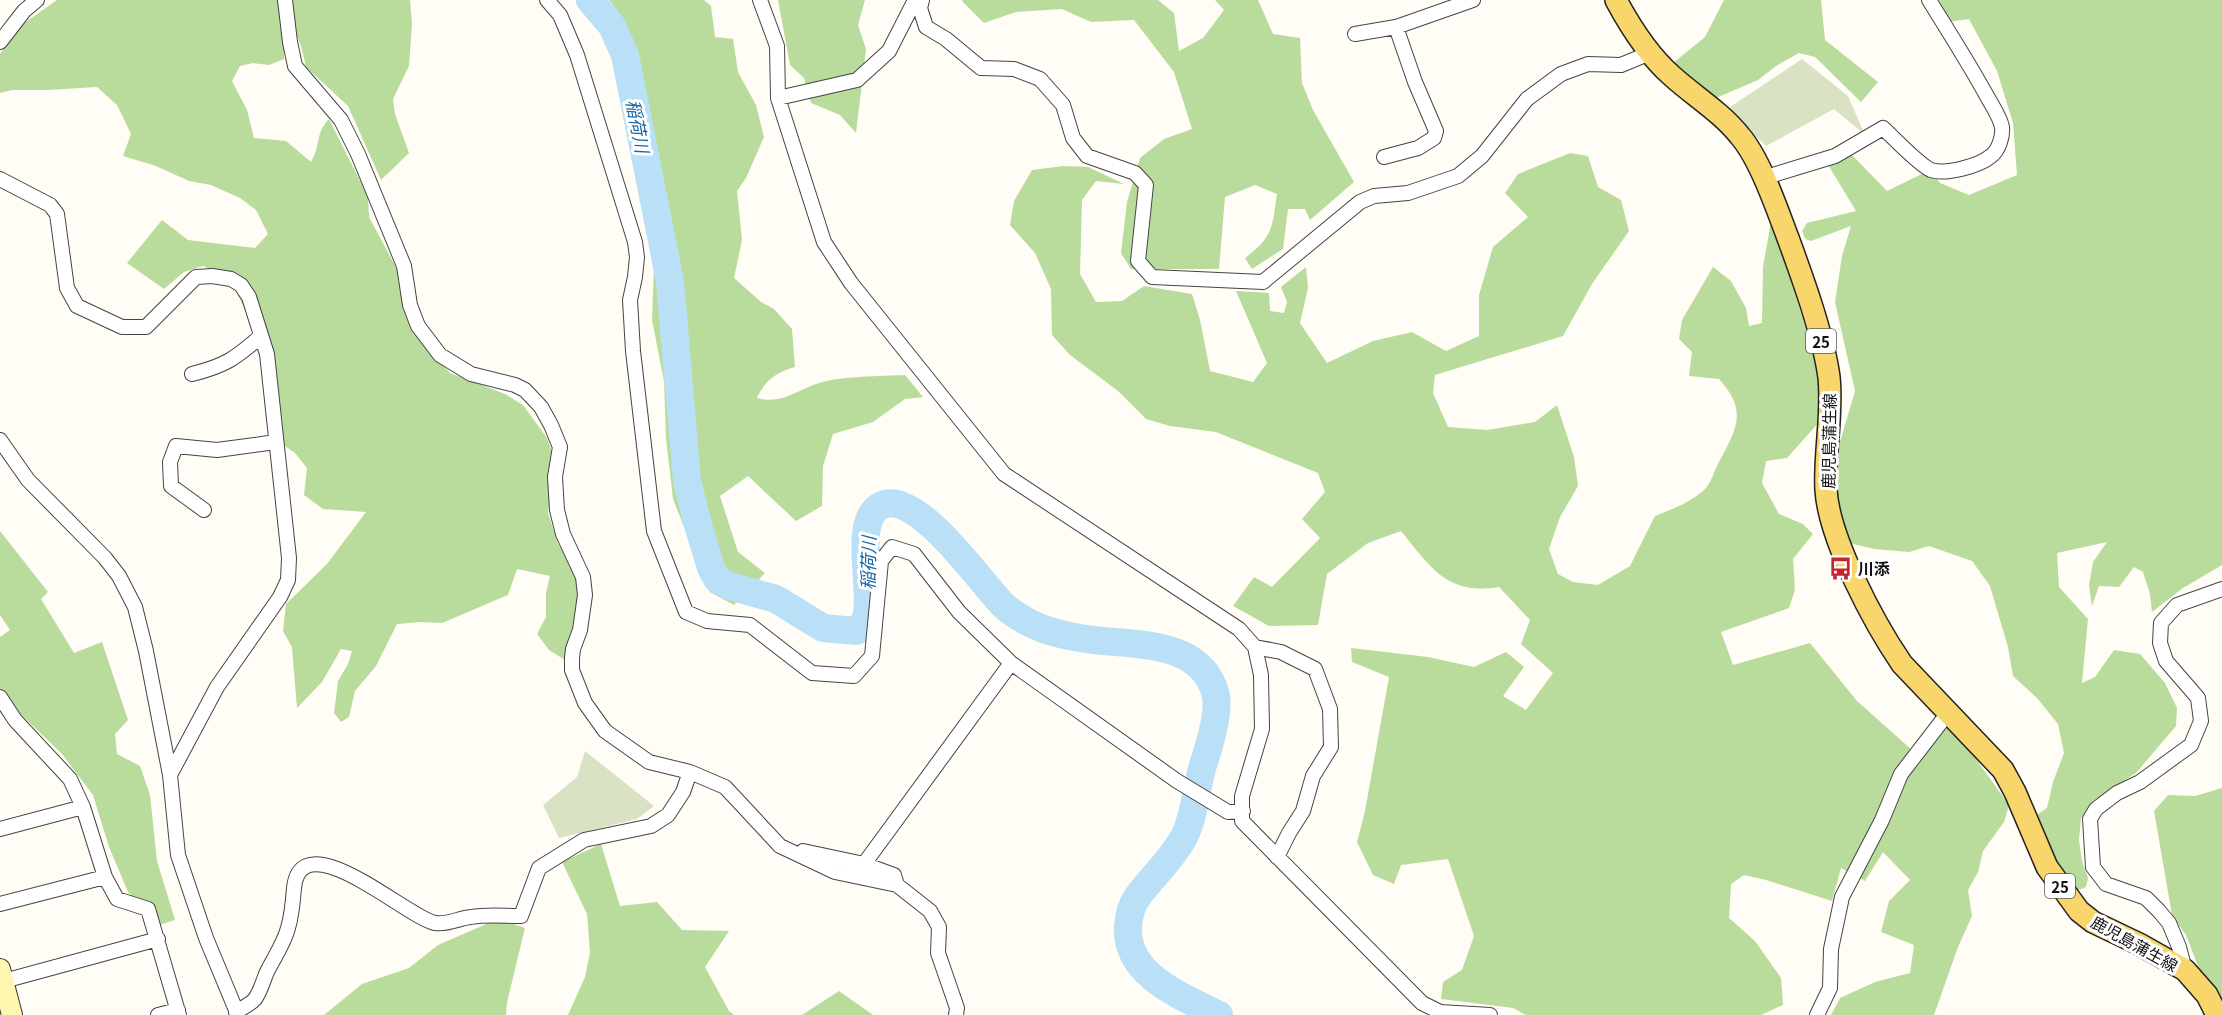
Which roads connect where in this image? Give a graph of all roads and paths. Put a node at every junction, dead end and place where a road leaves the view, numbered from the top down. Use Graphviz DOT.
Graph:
graph roads {
  1 [pos="37,0"];
  2 [pos="285,0"];
  3 [pos="547,0"];
  4 [pos="760,0"];
  5 [pos="915,0"];
  6 [pos="922,0"];
  7 [pos="1473,0"];
  8 [pos="1616,0"];
  9 [pos="1929,0"];
  10 [pos="1396,27"];
  11 [pos="1355,34"];
  12 [pos="0,42"];
  13 [pos="1650,53"];
  14 [pos="778,98"];
  15 [pos="1383,157"];
  16 [pos="1763,178"];
  17 [pos="0,179"];
  18 [pos="261,336"];
  19 [pos="192,374"];
  20 [pos="0,440"];
  21 [pos="276,442"];
  22 [pos="204,510"];
  23 [pos="2222,589"];
  24 [pos="1255,647"];
  25 [pos="1011,663"];
  26 [pos="0,697"];
  27 [pos="1948,713"];
  28 [pos="690,772"];
  29 [pos="170,775"];
  30 [pos="83,807"];
  31 [pos="1243,811"];
  32 [pos="0,830"];
  33 [pos="780,846"];
  34 [pos="1277,857"];
  35 [pos="864,864"];
  36 [pos="105,877"];
  37 [pos="897,885"];
  38 [pos="0,904"];
  39 [pos="158,939"];
  40 [pos="2184,970"];
  41 [pos="1,977"];
  42 [pos="178,1012"];
  43 [pos="237,1013"];
  44 [pos="12,1015"];
  45 [pos="158,1015"];
  46 [pos="956,1015"];
  47 [pos="1490,1015"];
  48 [pos="1817,1015"];
  49 [pos="2217,1015"];
  1 -- 12 [label="street"];
  2 -- 28 [label="street"];
  3 -- 25 [label="street"];
  4 -- 14 [label="street"];
  5 -- 14 [label="street"];
  6 -- 13 [label="street"];
  7 -- 10 [label="street"];
  8 -- 13 [label="main road, 鹿児島蒲生線 / 25"];
  9 -- 16 [label="street"];
  10 -- 11 [label="street"];
  10 -- 15 [label="street"];
  13 -- 16 [label="main road, 鹿児島蒲生線 / 25"];
  14 -- 24 [label="street"];
  16 -- 27 [label="main road, 鹿児島蒲生線 / 25"];
  17 -- 18 [label="street"];
  18 -- 19 [label="street"];
  18 -- 21 [label="street"];
  20 -- 29 [label="street"];
  21 -- 22 [label="street"];
  21 -- 29 [label="street"];
  23 -- 40 [label="street"];
  24 -- 31 [label="street"];
  24 -- 34 [label="street"];
  25 -- 31 [label="street"];
  25 -- 35 [label="street"];
  26 -- 30 [label="street"];
  27 -- 40 [label="main road, 鹿児島蒲生線 / 25"];
  27 -- 48 [label="street"];
  28 -- 33 [label="street"];
  28 -- 43 [label="street"];
  29 -- 43 [label="street"];
  30 -- 32 [label="street"];
  30 -- 36 [label="street"];
  31 -- 34 [label="street"];
  33 -- 35 [label="street"];
  33 -- 37 [label="street"];
  34 -- 47 [label="street"];
  35 -- 37 [label="street"];
  36 -- 38 [label="street"];
  36 -- 39 [label="street"];
  37 -- 46 [label="street"];
  39 -- 41 [label="street"];
  39 -- 42 [label="street"];
  40 -- 49 [label="main road, 鹿児島蒲生線 / 25"];
  41 -- 44 [label="street"];
  42 -- 45 [label="street"];
}
